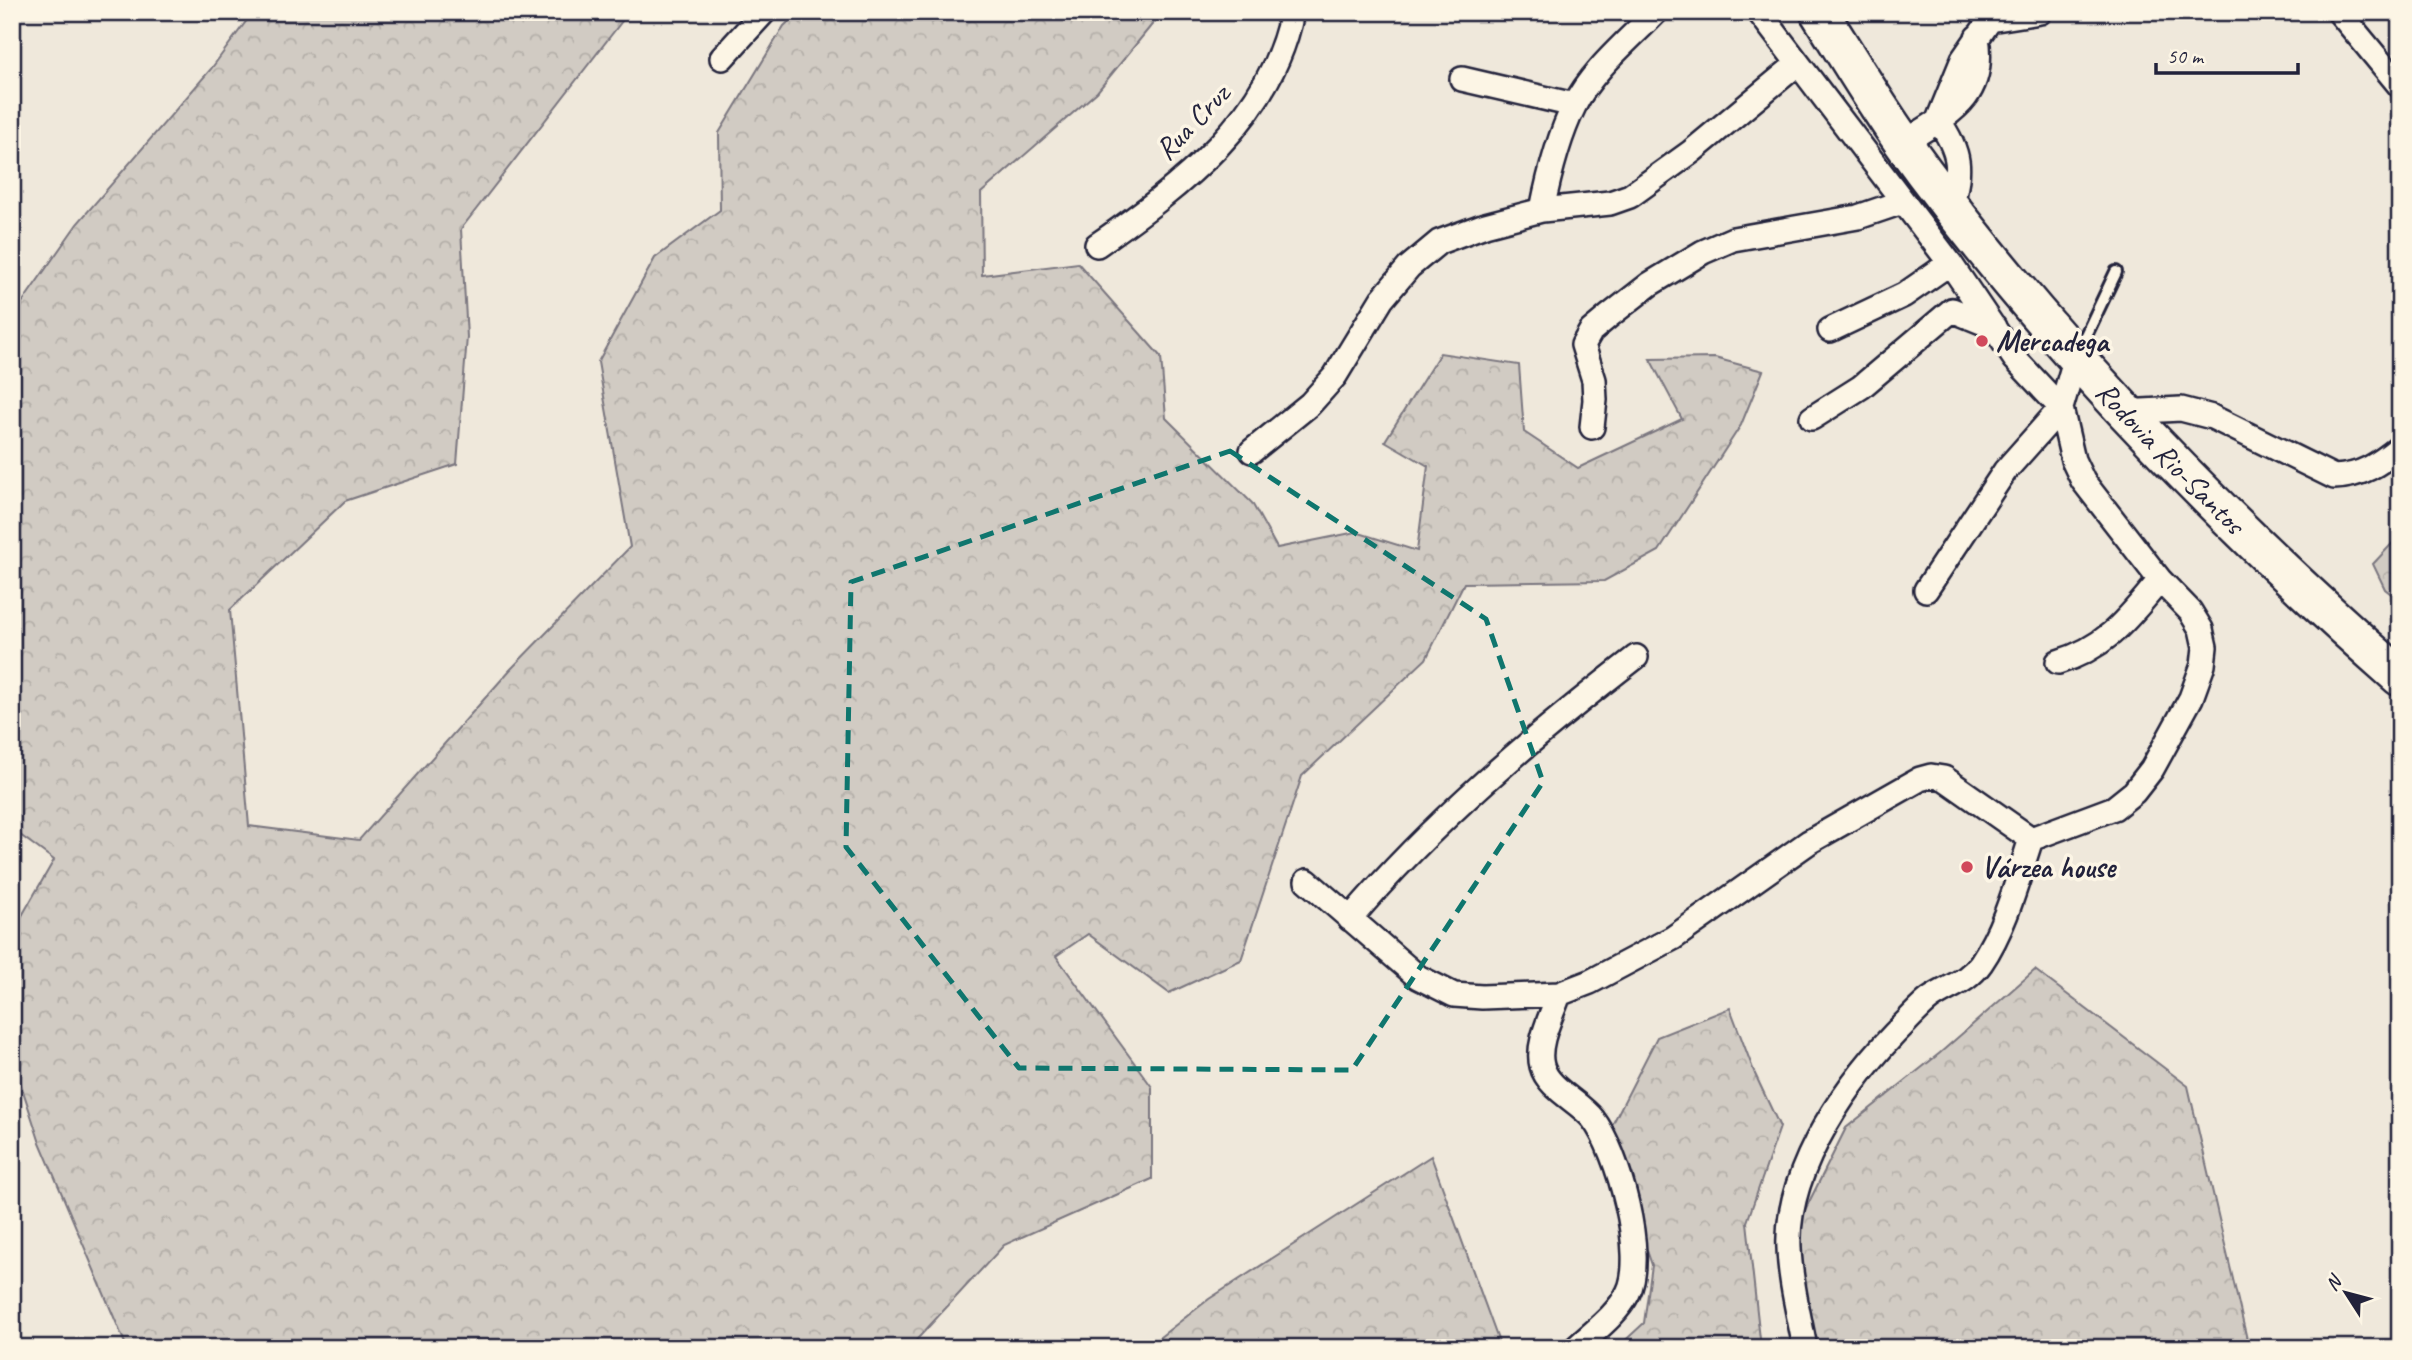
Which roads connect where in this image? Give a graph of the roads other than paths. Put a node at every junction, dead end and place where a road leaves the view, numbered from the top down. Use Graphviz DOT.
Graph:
graph roads {
  1 [pos="764,12"];
  2 [pos="1292,12"];
  3 [pos="1656,12"];
  4 [pos="1759,12"];
  5 [pos="1819,12"];
  6 [pos="2339,12"];
  7 [pos="2032,13"];
  8 [pos="1984,23"];
  9 [pos="722,58"];
  10 [pos="1796,65"];
  11 [pos="1462,79"];
  12 [pos="2400,86"];
  13 [pos="1574,105"];
  14 [pos="1938,120"];
  15 [pos="1903,143"];
  16 [pos="1902,202"];
  17 [pos="1951,208"];
  18 [pos="1542,210"];
  19 [pos="1097,244"];
  20 [pos="1955,271"];
  21 [pos="2116,272"];
  22 [pos="1952,310"];
  23 [pos="1994,327"];
  24 [pos="1830,330"];
  25 [pos="2075,360"];
  26 [pos="2061,408"];
  27 [pos="2123,412"];
  28 [pos="1811,418"];
  29 [pos="1592,427"];
  30 [pos="2400,447"];
  31 [pos="1252,451"];
  32 [pos="2160,580"];
  33 [pos="1926,590"];
  34 [pos="1636,657"];
  35 [pos="2059,662"];
  36 [pos="2400,677"];
  37 [pos="2031,839"];
  38 [pos="1307,881"];
  39 [pos="1350,919"];
  40 [pos="1559,994"];
  41 [pos="1576,1348"];
  42 [pos="1805,1348"];
  1 -- 9 [label="street"];
  2 -- 19 [label="street, Rua Cruz"];
  3 -- 13 [label="street"];
  4 -- 10 [label="street"];
  5 -- 15 [label="highway, Rodovia Rio-Santos"];
  6 -- 12 [label="street"];
  7 -- 8 [label="street"];
  8 -- 14 [label="street"];
  10 -- 16 [label="street"];
  10 -- 18 [label="street"];
  11 -- 13 [label="street"];
  13 -- 18 [label="street"];
  14 -- 15 [label="street"];
  14 -- 17 [label="street"];
  15 -- 17 [label="highway, Rodovia Rio-Santos"];
  16 -- 20 [label="street"];
  16 -- 29 [label="street"];
  17 -- 25 [label="highway, Rodovia Rio-Santos"];
  18 -- 31 [label="street"];
  20 -- 22 [label="street"];
  20 -- 23 [label="street"];
  20 -- 24 [label="street"];
  21 -- 25 [label="lane"];
  22 -- 23 [label="street"];
  22 -- 28 [label="street"];
  23 -- 26 [label="street"];
  25 -- 26 [label="street"];
  25 -- 27 [label="highway, Rodovia Rio-Santos"];
  26 -- 32 [label="street"];
  26 -- 33 [label="street"];
  27 -- 30 [label="street"];
  27 -- 36 [label="highway, Rodovia Rio-Santos"];
  32 -- 35 [label="street"];
  32 -- 37 [label="street"];
  34 -- 39 [label="street"];
  37 -- 40 [label="street"];
  37 -- 42 [label="street"];
  38 -- 39 [label="street"];
  39 -- 40 [label="street"];
  40 -- 41 [label="street"];
}
